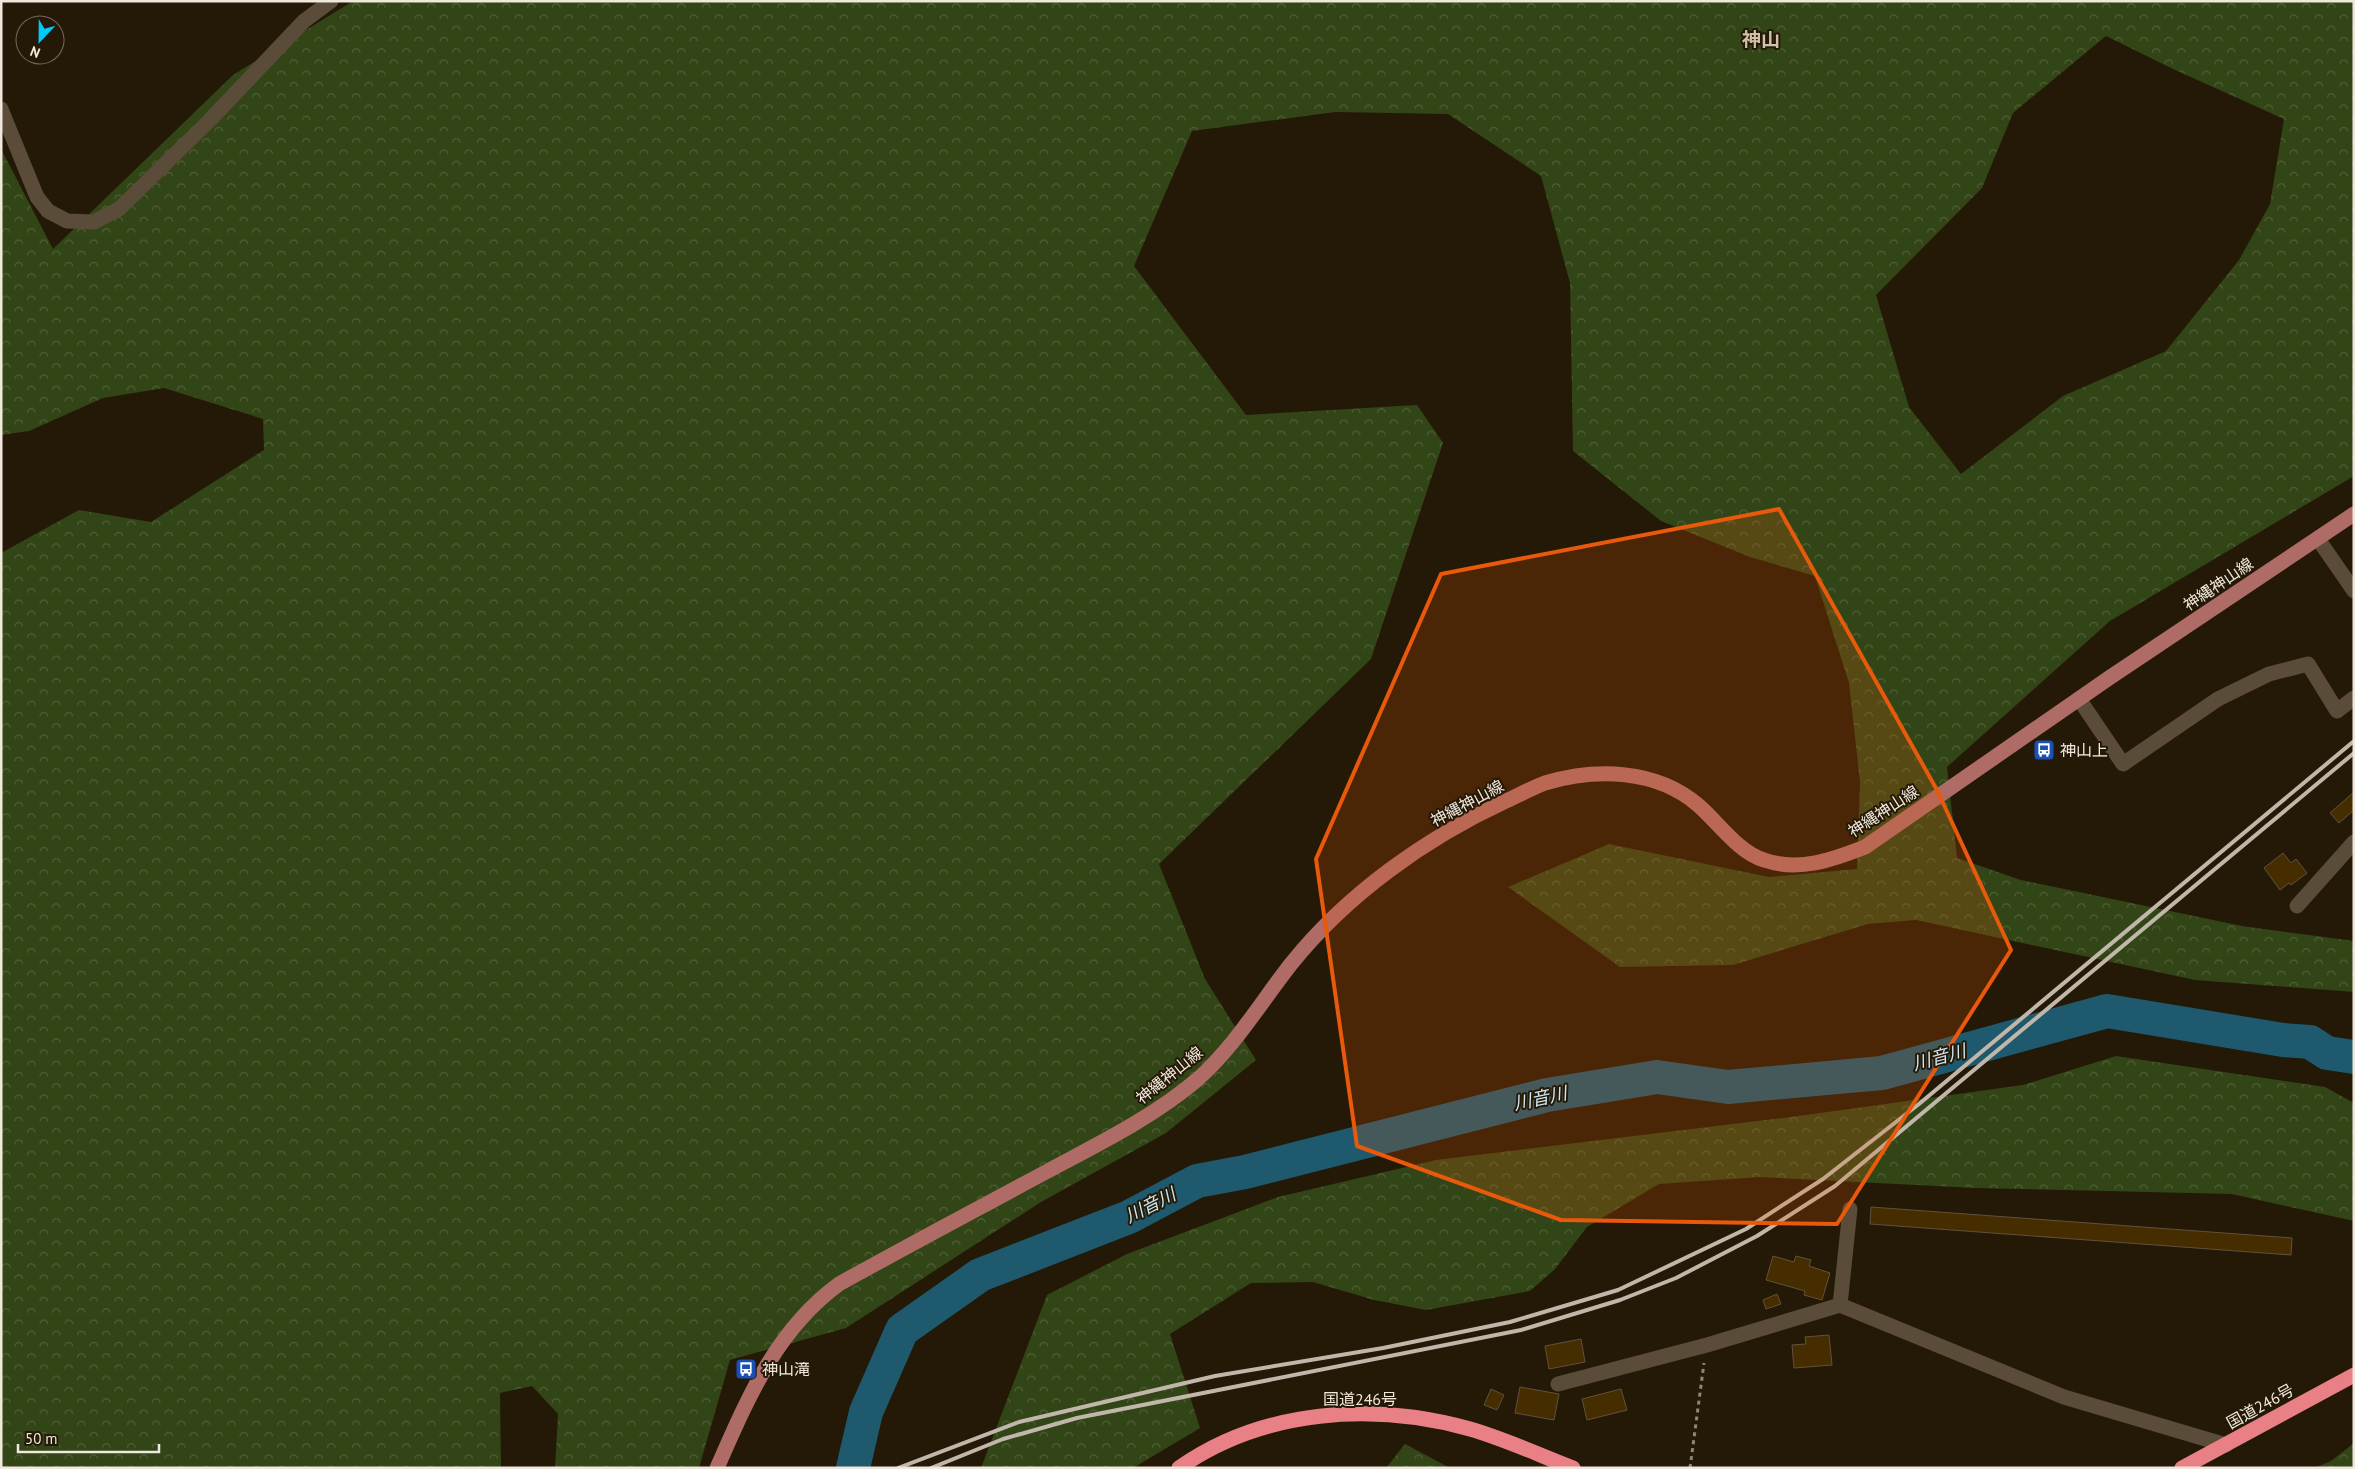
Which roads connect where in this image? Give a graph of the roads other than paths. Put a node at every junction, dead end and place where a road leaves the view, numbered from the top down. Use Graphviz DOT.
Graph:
graph roads {
  1 [pos="331,1"];
  2 [pos="1,109"];
  3 [pos="2354,514"];
  4 [pos="2318,538"];
  5 [pos="2354,591"];
  6 [pos="2354,698"];
  7 [pos="2079,699"];
  8 [pos="2354,842"];
  9 [pos="2297,906"];
  10 [pos="1850,1209"];
  11 [pos="1840,1305"];
  12 [pos="2354,1376"];
  13 [pos="1558,1384"];
  14 [pos="2226,1444"];
  15 [pos="717,1468"];
  16 [pos="1179,1468"];
  17 [pos="1573,1468"];
  18 [pos="2182,1468"];
  1 -- 2 [label="street"];
  3 -- 4 [label="main road, 神縄神山線"];
  4 -- 5 [label="street"];
  4 -- 7 [label="main road, 神縄神山線"];
  6 -- 7 [label="street"];
  7 -- 15 [label="main road, 神縄神山線"];
  8 -- 9 [label="street"];
  10 -- 11 [label="street"];
  11 -- 13 [label="street"];
  11 -- 14 [label="street"];
  12 -- 14 [label="highway, 国道246号"];
  14 -- 18 [label="highway, 国道246号"];
  16 -- 17 [label="highway, 国道246号"];
}
